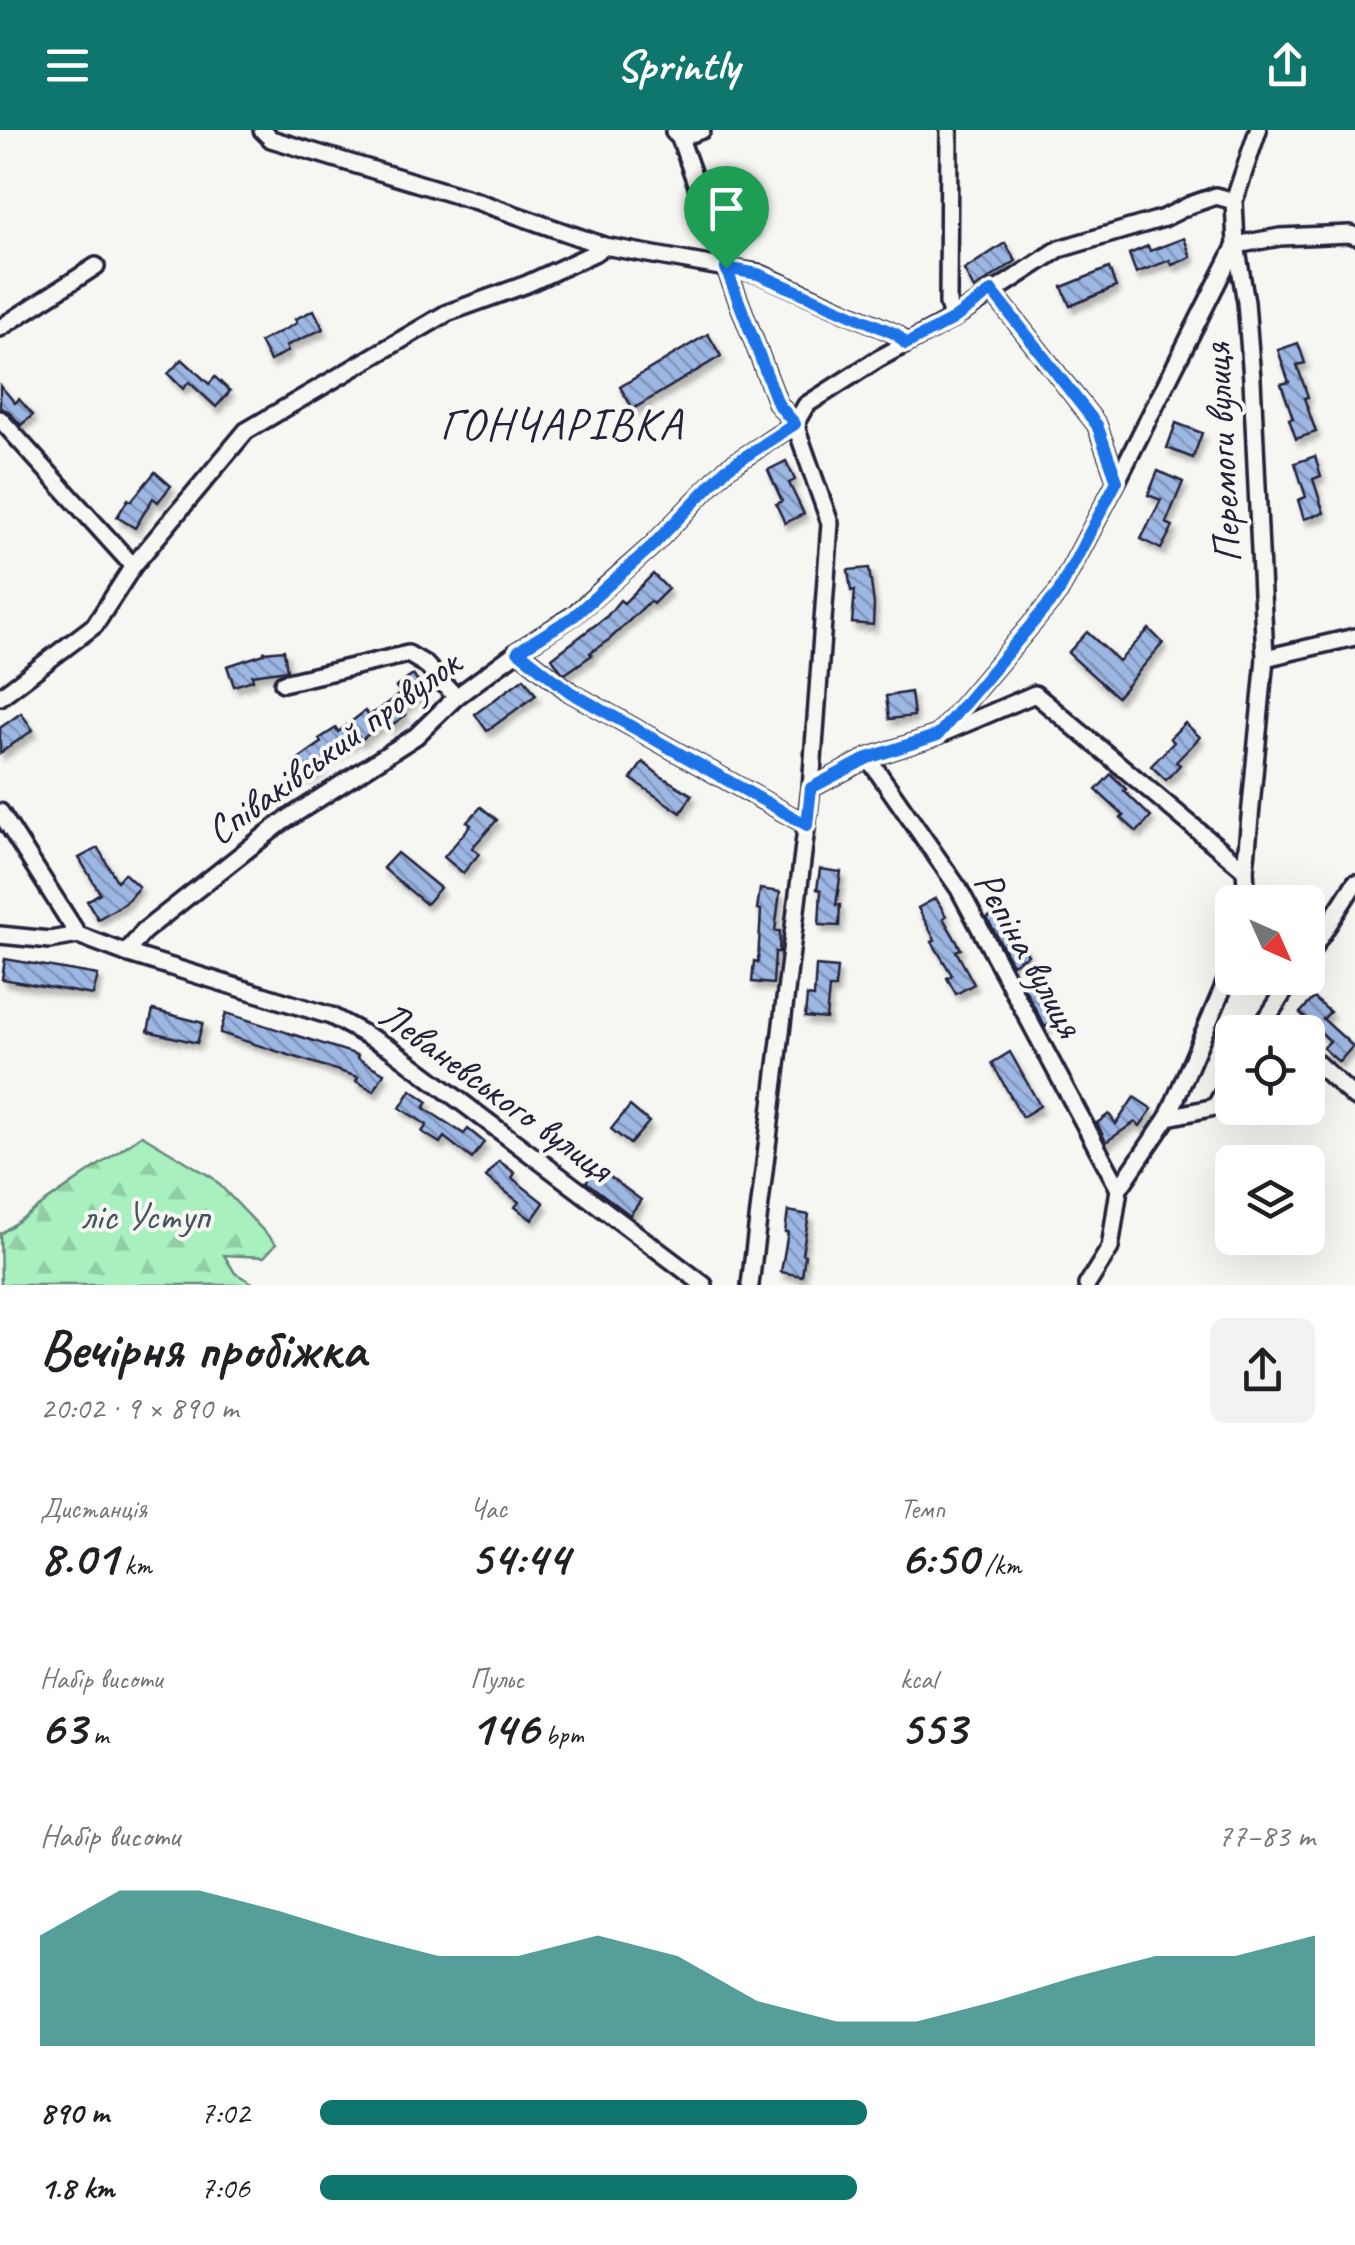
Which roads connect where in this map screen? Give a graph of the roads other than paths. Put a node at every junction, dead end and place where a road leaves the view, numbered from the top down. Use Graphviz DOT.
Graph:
graph roads {
  1 [pos="262,130"];
  2 [pos="702,130"];
  3 [pos="949,130"];
  4 [pos="1258,130"];
  5 [pos="678,133"];
  6 [pos="1234,201"];
  7 [pos="1355,216"];
  8 [pos="1352,235"];
  9 [pos="1236,245"];
  10 [pos="604,246"];
  11 [pos="96,266"];
  12 [pos="726,268"];
  13 [pos="992,291"];
  14 [pos="952,320"];
  15 [pos="0,328"];
  16 [pos="906,344"];
  17 [pos="0,419"];
  18 [pos="795,424"];
  19 [pos="1117,481"];
  20 [pos="133,566"];
  21 [pos="1355,636"];
  22 [pos="518,651"];
  23 [pos="1265,658"];
  24 [pos="283,683"];
  25 [pos="0,697"];
  26 [pos="456,697"];
  27 [pos="938,735"];
  28 [pos="868,758"];
  29 [pos="811,788"];
  30 [pos="0,812"];
  31 [pos="807,825"];
  32 [pos="1245,870"];
  33 [pos="1355,883"];
  34 [pos="1245,885"];
  35 [pos="1325,930"];
  36 [pos="0,935"];
  37 [pos="78,935"];
  38 [pos="126,953"];
  39 [pos="1220,995"];
  40 [pos="1325,1071"];
  41 [pos="1355,1098"];
  42 [pos="1215,1107"];
  43 [pos="1168,1117"];
  44 [pos="1120,1189"];
  45 [pos="754,1284"];
  46 [pos="704,1285"];
  47 [pos="1087,1285"];
  1 -- 10 [label="street"];
  2 -- 5 [label="street"];
  3 -- 14 [label="street"];
  4 -- 6 [label="street, Перемоги вулиця"];
  5 -- 12 [label="street"];
  6 -- 9 [label="street, Перемоги вулиця"];
  6 -- 13 [label="street, Співаківський провулок"];
  7 -- 8 [label="street"];
  8 -- 9 [label="street"];
  9 -- 19 [label="street, Перемоги вулиця"];
  9 -- 23 [label="street, Перемоги вулиця"];
  10 -- 12 [label="street"];
  10 -- 20 [label="street"];
  11 -- 15 [label="street"];
  12 -- 16 [label="street"];
  12 -- 18 [label="street"];
  13 -- 14 [label="street, Співаківський провулок"];
  13 -- 19 [label="street"];
  14 -- 16 [label="street, Співаківський провулок"];
  16 -- 18 [label="street, Співаківський провулок"];
  17 -- 20 [label="street"];
  18 -- 22 [label="street, Співаківський провулок"];
  18 -- 29 [label="street"];
  19 -- 27 [label="street, Перемоги вулиця"];
  20 -- 25 [label="street"];
  21 -- 23 [label="street"];
  22 -- 26 [label="street, Співаківський провулок"];
  22 -- 31 [label="street"];
  23 -- 32 [label="street, Перемоги вулиця"];
  24 -- 26 [label="street"];
  26 -- 38 [label="street, Співаківський провулок"];
  27 -- 28 [label="street"];
  27 -- 32 [label="street"];
  28 -- 29 [label="street"];
  28 -- 44 [label="street, Рєпіна вулиця"];
  29 -- 31 [label="street"];
  30 -- 37 [label="street"];
  31 -- 45 [label="street"];
  32 -- 34 [label="street, Перемоги вулиця"];
  33 -- 35 [label="street"];
  36 -- 37 [label="street, Леваневського вулиця"];
  37 -- 38 [label="street, Леваневського вулиця"];
  38 -- 46 [label="street, Леваневського вулиця"];
  39 -- 43 [label="street"];
  40 -- 41 [label="street"];
  42 -- 43 [label="street"];
  43 -- 44 [label="street"];
  44 -- 47 [label="street"];
}
